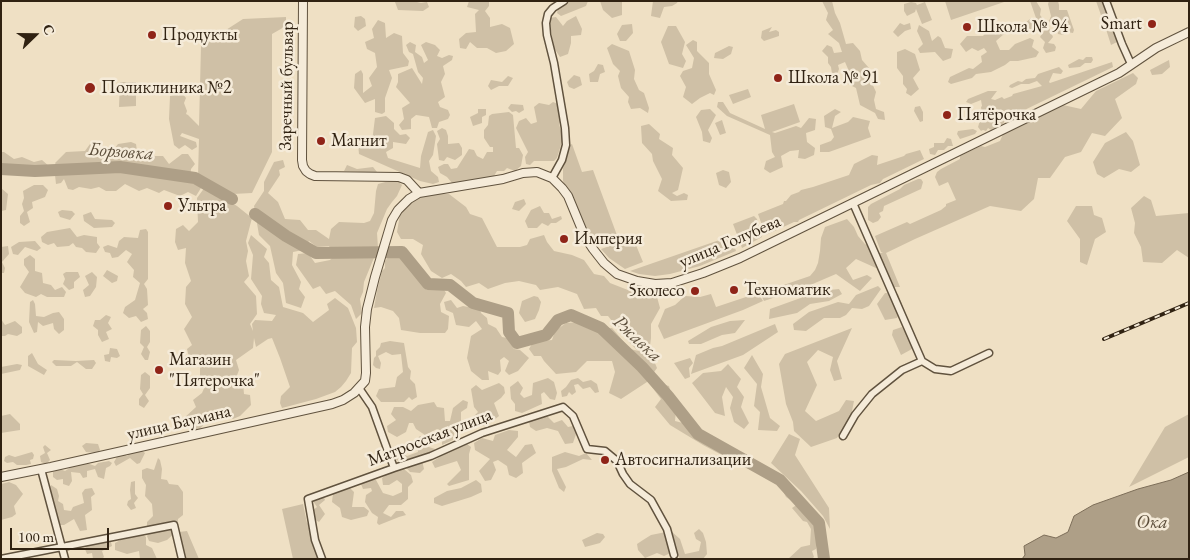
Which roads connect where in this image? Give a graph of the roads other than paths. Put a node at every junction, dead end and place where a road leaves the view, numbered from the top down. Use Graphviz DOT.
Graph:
graph roads {
  1 [pos="303,1"];
  2 [pos="564,1"];
  3 [pos="1106,1"];
  4 [pos="1189,32"];
  5 [pos="1131,64"];
  6 [pos="552,178"];
  7 [pos="419,193"];
  8 [pos="853,203"];
  9 [pos="989,353"];
  10 [pos="922,361"];
  11 [pos="359,388"];
  12 [pos="842,436"];
  13 [pos="394,468"];
  14 [pos="41,469"];
  15 [pos="1,477"];
  16 [pos="61,546"];
  17 [pos="674,555"];
  18 [pos="1,559"];
  19 [pos="65,559"];
  20 [pos="182,559"];
  21 [pos="322,559"];
  1 -- 7 [label="street, Заречный бульвар"];
  2 -- 6 [label="street"];
  3 -- 5 [label="street"];
  4 -- 5 [label="street, улица Голубева"];
  5 -- 8 [label="street, улица Голубева"];
  6 -- 7 [label="street"];
  6 -- 8 [label="street, улица Голубева"];
  7 -- 11 [label="street"];
  8 -- 10 [label="street"];
  9 -- 10 [label="street"];
  10 -- 12 [label="street"];
  11 -- 13 [label="street"];
  11 -- 14 [label="street, улица Баумана"];
  13 -- 17 [label="street, Матросская улица"];
  13 -- 21 [label="street, Матросская улица"];
  14 -- 15 [label="street, улица Баумана"];
  14 -- 16 [label="street"];
  16 -- 18 [label="street"];
  16 -- 19 [label="street"];
  16 -- 20 [label="street"];
}
